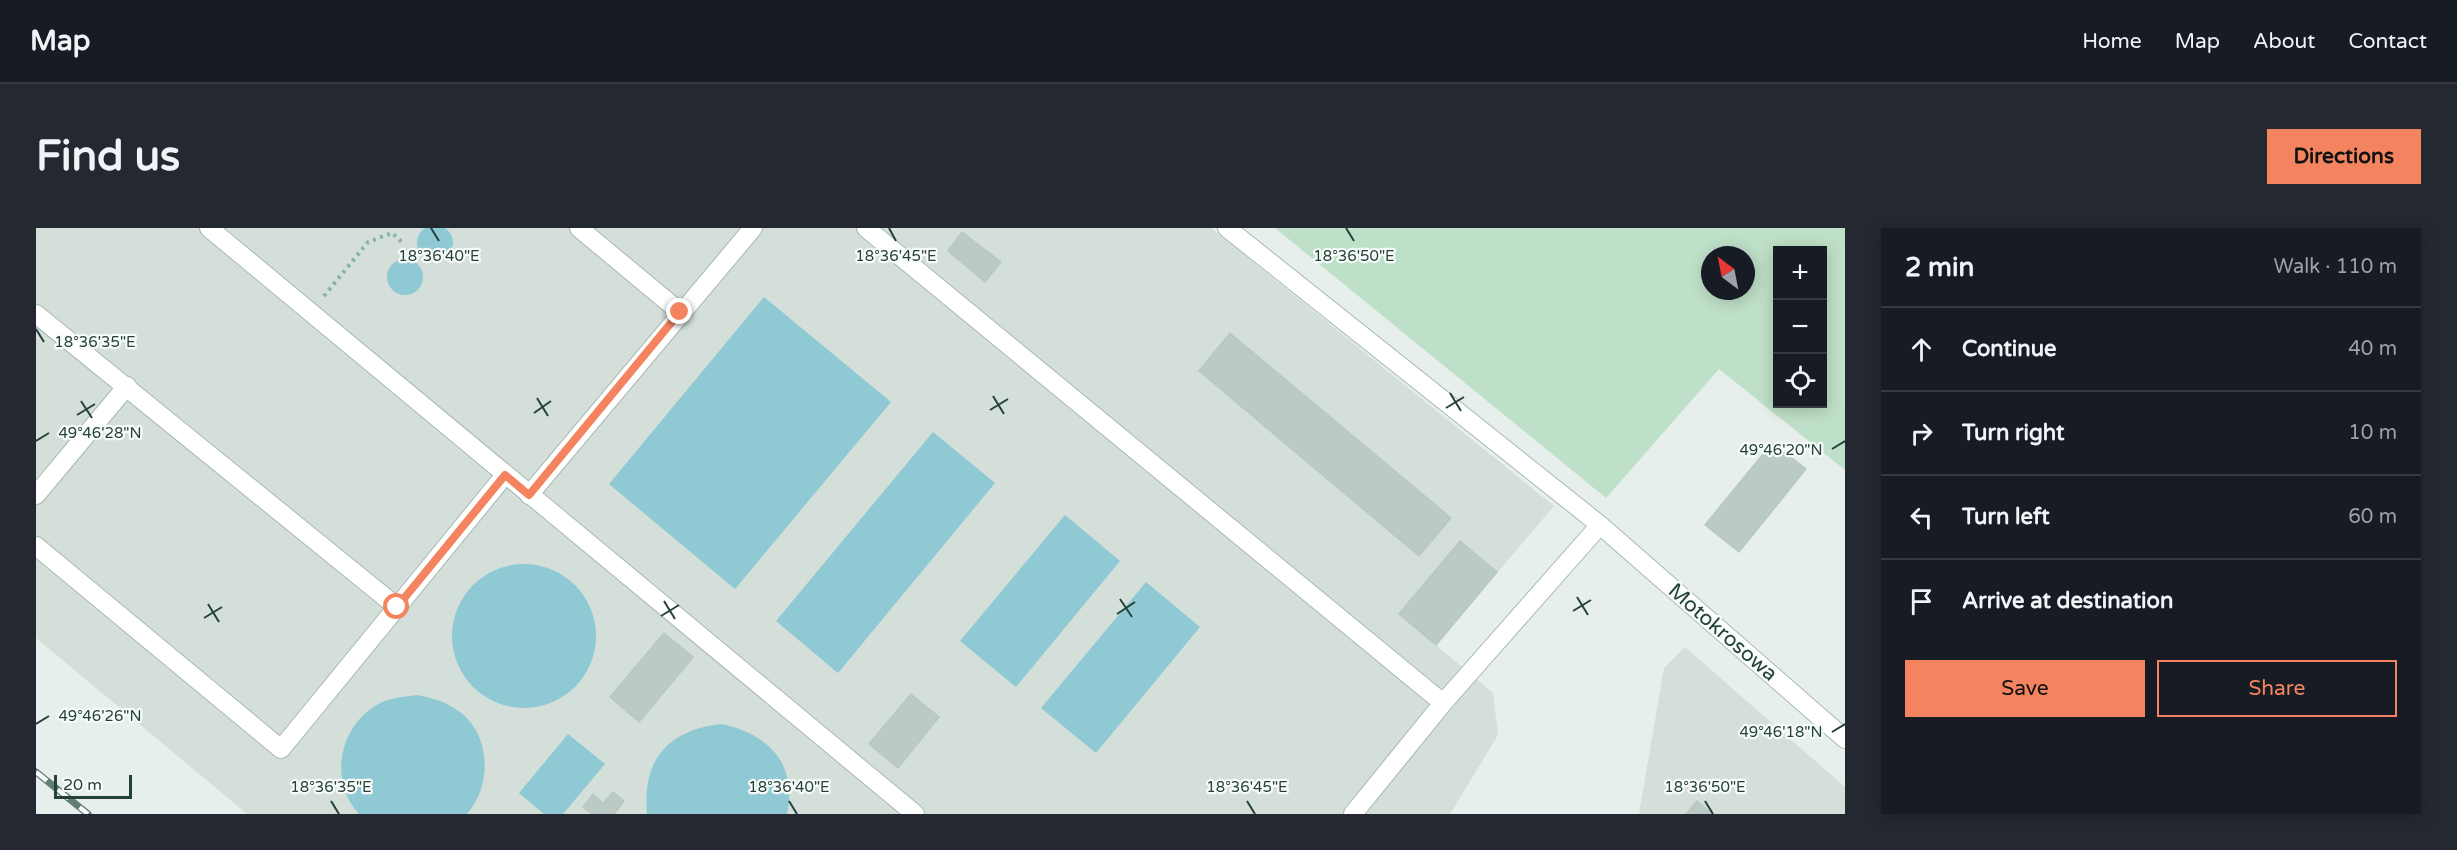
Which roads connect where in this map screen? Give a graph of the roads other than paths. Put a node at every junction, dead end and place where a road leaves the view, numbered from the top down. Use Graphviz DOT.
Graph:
graph roads {
  1 [pos="208,228"];
  2 [pos="579,228"];
  3 [pos="753,228"];
  4 [pos="866,228"];
  5 [pos="1227,228"];
  6 [pos="680,312"];
  7 [pos="36,314"];
  8 [pos="127,386"];
  9 [pos="505,475"];
  10 [pos="36,495"];
  11 [pos="529,495"];
  12 [pos="1600,525"];
  13 [pos="36,546"];
  14 [pos="397,607"];
  15 [pos="1443,703"];
  16 [pos="1845,739"];
  17 [pos="915,814"];
  18 [pos="1353,814"];
  1 -- 9 [label="street"];
  2 -- 6 [label="street"];
  3 -- 6 [label="street"];
  4 -- 15 [label="street"];
  5 -- 12 [label="street, Motokrosowa"];
  6 -- 11 [label="street"];
  7 -- 8 [label="street"];
  8 -- 10 [label="street"];
  8 -- 14 [label="street"];
  9 -- 11 [label="street"];
  9 -- 14 [label="street"];
  11 -- 17 [label="street"];
  12 -- 15 [label="street"];
  12 -- 16 [label="street, Motokrosowa"];
  13 -- 14 [label="street"];
  15 -- 18 [label="street"];
}
